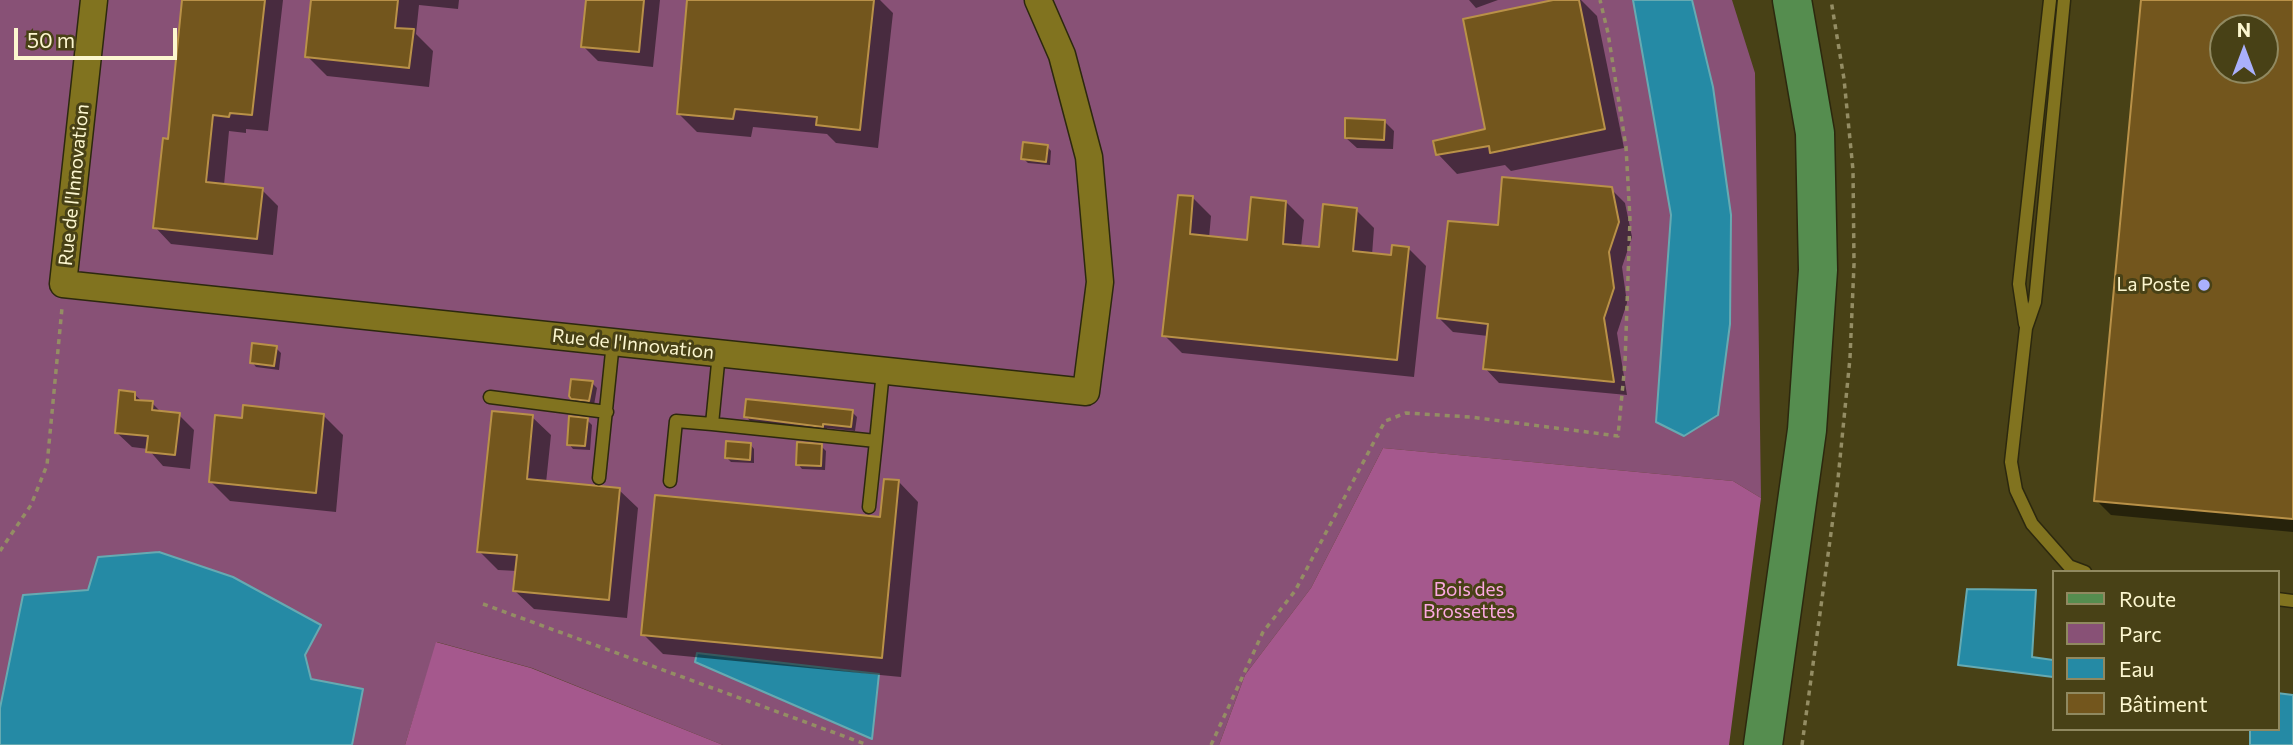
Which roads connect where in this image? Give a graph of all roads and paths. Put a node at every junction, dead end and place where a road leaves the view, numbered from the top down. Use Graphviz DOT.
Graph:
graph roads {
  1 [pos="94,0"];
  2 [pos="1038,0"];
  3 [pos="1600,0"];
  4 [pos="1792,0"];
  5 [pos="2050,0"];
  6 [pos="2064,0"];
  7 [pos="64,285"];
  8 [pos="2026,328"];
  9 [pos="613,342"];
  10 [pos="719,354"];
  11 [pos="883,371"];
  12 [pos="490,397"];
  13 [pos="607,412"];
  14 [pos="712,424"];
  15 [pos="876,441"];
  16 [pos="599,478"];
  17 [pos="670,481"];
  18 [pos="869,507"];
  19 [pos="0,551"];
  20 [pos="2080,570"];
  21 [pos="483,604"];
  22 [pos="868,745"];
  23 [pos="1211,745"];
  24 [pos="1763,745"];
  1 -- 7 [label="street, Rue de l'Innovation"];
  2 -- 11 [label="street, Rue de l'Innovation"];
  3 -- 23 [label="path"];
  4 -- 24 [label="main road"];
  5 -- 8 [label="lane"];
  6 -- 8 [label="lane"];
  7 -- 9 [label="street, Rue de l'Innovation"];
  7 -- 19 [label="path"];
  8 -- 20 [label="lane"];
  9 -- 10 [label="street, Rue de l'Innovation"];
  9 -- 13 [label="lane"];
  10 -- 11 [label="street, Rue de l'Innovation"];
  10 -- 14 [label="lane"];
  11 -- 15 [label="lane"];
  12 -- 13 [label="lane"];
  13 -- 16 [label="lane"];
  14 -- 15 [label="lane"];
  14 -- 17 [label="lane"];
  15 -- 18 [label="lane"];
  21 -- 22 [label="path"];
}
